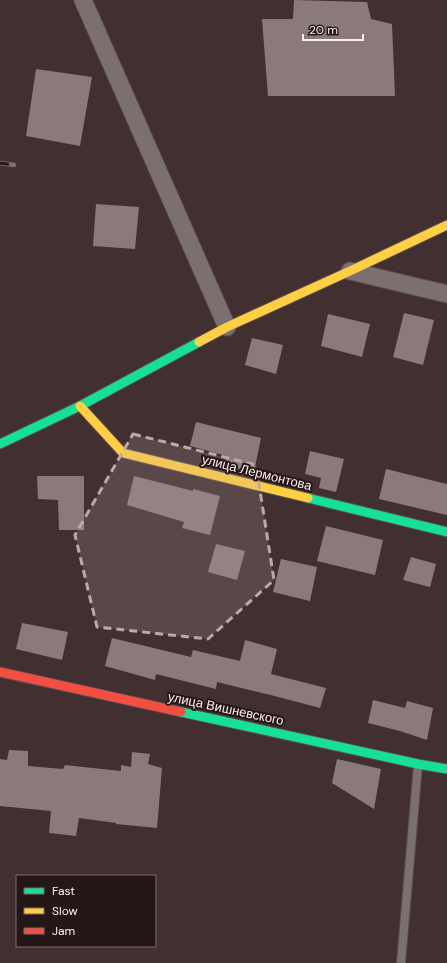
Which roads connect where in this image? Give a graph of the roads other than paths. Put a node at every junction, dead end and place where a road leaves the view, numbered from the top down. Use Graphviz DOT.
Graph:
graph roads {
  1 [pos="83,0"];
  2 [pos="447,225"];
  3 [pos="350,271"];
  4 [pos="447,294"];
  5 [pos="227,327"];
  6 [pos="80,406"];
  7 [pos="0,444"];
  8 [pos="447,532"];
  9 [pos="0,672"];
  10 [pos="418,764"];
  11 [pos="447,769"];
  12 [pos="401,963"];
  1 -- 5 [label="street"];
  2 -- 3 [label="street"];
  3 -- 4 [label="street"];
  3 -- 5 [label="street"];
  5 -- 6 [label="street"];
  6 -- 7 [label="street"];
  6 -- 8 [label="street, улица Лермонтова"];
  9 -- 10 [label="street, улица Вишневского"];
  10 -- 11 [label="street, улица Вишневского"];
  10 -- 12 [label="lane"];
}
